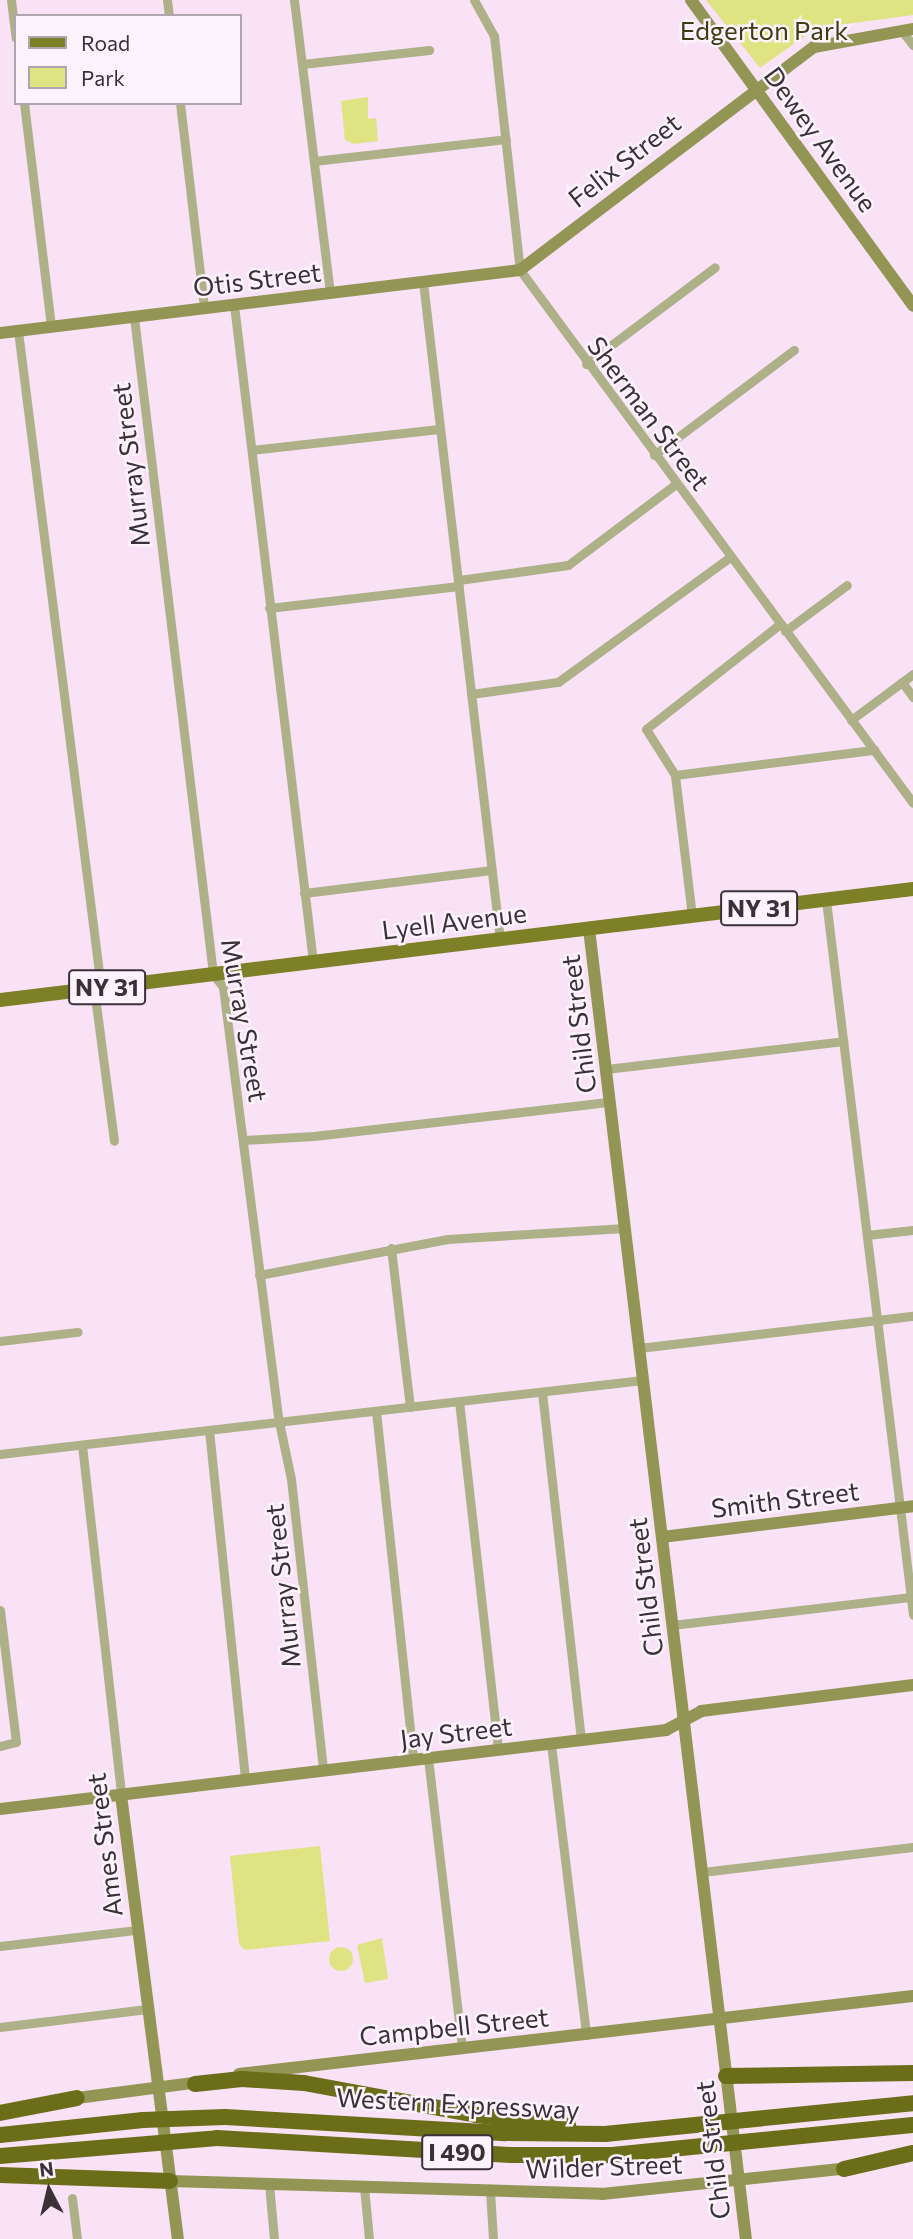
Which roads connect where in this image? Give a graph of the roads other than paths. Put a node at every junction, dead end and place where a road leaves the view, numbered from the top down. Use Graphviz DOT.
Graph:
graph roads {
  1 [pos="11,0"];
  2 [pos="294,0"];
  3 [pos="474,0"];
  4 [pos="691,0"];
  5 [pos="14,23"];
  6 [pos="908,30"];
  7 [pos="913,46"];
  8 [pos="429,50"];
  9 [pos="302,64"];
  10 [pos="757,88"];
  11 [pos="24,105"];
  12 [pos="180,105"];
  13 [pos="506,139"];
  14 [pos="314,161"];
  15 [pos="715,267"];
  16 [pos="520,270"];
  17 [pos="423,282"];
  18 [pos="330,293"];
  19 [pos="234,305"];
  20 [pos="913,306"];
  21 [pos="204,308"];
  22 [pos="134,317"];
  23 [pos="51,327"];
  24 [pos="19,331"];
  25 [pos="0,333"];
  26 [pos="794,350"];
  27 [pos="586,364"];
  28 [pos="439,429"];
  29 [pos="252,450"];
  30 [pos="654,455"];
  31 [pos="676,484"];
  32 [pos="730,557"];
  33 [pos="459,583"];
  34 [pos="847,585"];
  35 [pos="269,608"];
  36 [pos="782,627"];
  37 [pos="913,674"];
  38 [pos="902,682"];
  39 [pos="471,694"];
  40 [pos="913,696"];
  41 [pos="851,720"];
  42 [pos="874,750"];
  43 [pos="676,775"];
  44 [pos="913,803"];
  45 [pos="492,870"];
  46 [pos="913,889"];
  47 [pos="304,893"];
  48 [pos="826,900"];
  49 [pos="692,916"];
  50 [pos="589,929"];
  51 [pos="500,940"];
  52 [pos="313,962"];
  53 [pos="214,974"];
  54 [pos="97,988"];
  55 [pos="0,1000"];
  56 [pos="843,1041"];
  57 [pos="606,1069"];
  58 [pos="610,1102"];
  59 [pos="243,1140"];
  60 [pos="114,1141"];
  61 [pos="625,1228"];
  62 [pos="913,1230"];
  63 [pos="867,1235"];
  64 [pos="391,1248"];
  65 [pos="258,1275"];
  66 [pos="913,1316"];
  67 [pos="877,1320"];
  68 [pos="78,1332"];
  69 [pos="0,1341"];
  70 [pos="639,1348"];
  71 [pos="643,1380"];
  72 [pos="542,1392"];
  73 [pos="459,1401"];
  74 [pos="410,1407"];
  75 [pos="376,1411"];
  76 [pos="279,1422"];
  77 [pos="209,1430"];
  78 [pos="82,1445"];
  79 [pos="0,1454"];
  80 [pos="906,1507"];
  81 [pos="662,1537"];
  82 [pos="911,1597"];
  83 [pos="0,1610"];
  84 [pos="913,1615"];
  85 [pos="672,1625"];
  86 [pos="913,1685"];
  87 [pos="684,1720"];
  88 [pos="581,1740"];
  89 [pos="551,1744"];
  90 [pos="0,1746"];
  91 [pos="498,1750"];
  92 [pos="428,1758"];
  93 [pos="413,1760"];
  94 [pos="323,1771"];
  95 [pos="245,1780"];
  96 [pos="121,1795"];
  97 [pos="0,1809"];
  98 [pos="913,1847"];
  99 [pos="702,1872"];
  100 [pos="137,1930"];
  101 [pos="0,1946"];
  102 [pos="913,1996"];
  103 [pos="147,2008"];
  104 [pos="719,2019"];
  105 [pos="0,2027"];
  106 [pos="586,2035"];
  107 [pos="462,2047"];
  108 [pos="913,2073"];
  109 [pos="727,2080"];
  110 [pos="195,2084"];
  111 [pos="158,2093"];
  112 [pos="77,2098"];
  113 [pos="913,2103"];
  114 [pos="0,2107"];
  115 [pos="0,2113"];
  116 [pos="913,2125"];
  117 [pos="655,2132"];
  118 [pos="0,2135"];
  119 [pos="913,2153"];
  120 [pos="0,2156"];
  121 [pos="913,2161"];
  122 [pos="844,2169"];
  123 [pos="0,2175"];
  124 [pos="738,2176"];
  125 [pos="170,2181"];
  126 [pos="269,2184"];
  127 [pos="364,2187"];
  128 [pos="489,2191"];
  129 [pos="72,2198"];
  130 [pos="77,2239"];
  131 [pos="178,2239"];
  132 [pos="274,2239"];
  133 [pos="369,2239"];
  134 [pos="493,2239"];
  135 [pos="746,2239"];
  1 -- 5 [label="street"];
  2 -- 9 [label="street"];
  3 -- 13 [label="street, Sherman Street"];
  4 -- 10 [label="street, Dewey Avenue"];
  6 -- 7 [label="street"];
  6 -- 10 [label="street, Felix Street"];
  8 -- 9 [label="street"];
  9 -- 14 [label="street"];
  10 -- 16 [label="street, Felix Street"];
  10 -- 20 [label="street, Dewey Avenue"];
  11 -- 23 [label="street"];
  12 -- 21 [label="street"];
  13 -- 14 [label="street"];
  13 -- 16 [label="street, Sherman Street"];
  14 -- 18 [label="street"];
  15 -- 27 [label="street"];
  16 -- 17 [label="street, Otis Street"];
  16 -- 27 [label="street, Sherman Street"];
  17 -- 18 [label="street, Otis Street"];
  17 -- 28 [label="street"];
  18 -- 19 [label="street, Otis Street"];
  19 -- 21 [label="street, Otis Street"];
  19 -- 29 [label="street"];
  21 -- 22 [label="street, Otis Street"];
  22 -- 23 [label="street, Otis Street"];
  22 -- 53 [label="street, Murray Street"];
  23 -- 24 [label="street, Otis Street"];
  24 -- 25 [label="street, Otis Street"];
  24 -- 54 [label="street"];
  26 -- 30 [label="street"];
  27 -- 30 [label="street, Sherman Street"];
  28 -- 29 [label="street"];
  28 -- 33 [label="street"];
  29 -- 35 [label="street"];
  30 -- 31 [label="street, Sherman Street"];
  31 -- 32 [label="street, Sherman Street"];
  31 -- 33 [label="street"];
  32 -- 36 [label="street, Sherman Street"];
  32 -- 39 [label="street"];
  33 -- 35 [label="street"];
  33 -- 39 [label="street"];
  34 -- 36 [label="street"];
  35 -- 47 [label="street"];
  36 -- 41 [label="street, Sherman Street"];
  36 -- 43 [label="street"];
  37 -- 38 [label="street"];
  38 -- 40 [label="street"];
  38 -- 41 [label="street"];
  39 -- 45 [label="street"];
  41 -- 42 [label="street, Sherman Street"];
  42 -- 43 [label="street"];
  42 -- 44 [label="street, Sherman Street"];
  43 -- 49 [label="street"];
  45 -- 47 [label="street"];
  45 -- 51 [label="street"];
  46 -- 48 [label="main road, Lyell Avenue / NY 31"];
  47 -- 52 [label="street"];
  48 -- 49 [label="main road, Lyell Avenue / NY 31"];
  48 -- 56 [label="street"];
  49 -- 50 [label="main road, Lyell Avenue / NY 31"];
  50 -- 51 [label="main road, Lyell Avenue / NY 31"];
  50 -- 57 [label="street, Child Street"];
  51 -- 52 [label="main road, Lyell Avenue / NY 31"];
  52 -- 53 [label="main road, Lyell Avenue / NY 31"];
  53 -- 54 [label="main road, Lyell Avenue / NY 31"];
  53 -- 59 [label="street, Murray Street"];
  54 -- 55 [label="main road, Lyell Avenue / NY 31"];
  54 -- 60 [label="street"];
  56 -- 57 [label="street"];
  56 -- 63 [label="street"];
  57 -- 58 [label="street, Child Street"];
  58 -- 59 [label="street"];
  58 -- 61 [label="street, Child Street"];
  59 -- 65 [label="street, Murray Street"];
  61 -- 64 [label="street"];
  61 -- 70 [label="street, Child Street"];
  62 -- 63 [label="street"];
  63 -- 67 [label="street"];
  64 -- 65 [label="street"];
  64 -- 74 [label="street"];
  65 -- 76 [label="street, Murray Street"];
  66 -- 67 [label="street"];
  67 -- 70 [label="street"];
  67 -- 80 [label="street"];
  68 -- 69 [label="street"];
  70 -- 71 [label="street, Child Street"];
  71 -- 72 [label="street"];
  71 -- 81 [label="street, Child Street"];
  72 -- 73 [label="street"];
  72 -- 88 [label="street"];
  73 -- 74 [label="street"];
  73 -- 91 [label="street"];
  74 -- 75 [label="street"];
  75 -- 76 [label="street"];
  75 -- 93 [label="street"];
  76 -- 77 [label="street"];
  76 -- 94 [label="street, Murray Street"];
  77 -- 78 [label="street"];
  77 -- 95 [label="street"];
  78 -- 79 [label="street"];
  78 -- 96 [label="street, Ames Street"];
  80 -- 81 [label="street, Smith Street"];
  80 -- 82 [label="street"];
  81 -- 85 [label="street, Child Street"];
  82 -- 84 [label="street"];
  82 -- 85 [label="street"];
  83 -- 90 [label="street"];
  85 -- 87 [label="street, Child Street"];
  86 -- 87 [label="street, Jay Street"];
  87 -- 88 [label="street, Jay Street"];
  87 -- 99 [label="street, Child Street"];
  88 -- 89 [label="street, Jay Street"];
  89 -- 91 [label="street, Jay Street"];
  89 -- 106 [label="street"];
  91 -- 92 [label="street, Jay Street"];
  92 -- 93 [label="street, Jay Street"];
  92 -- 107 [label="street"];
  93 -- 94 [label="street, Jay Street"];
  94 -- 95 [label="street, Jay Street"];
  95 -- 96 [label="street, Jay Street"];
  96 -- 97 [label="street, Jay Street"];
  96 -- 100 [label="street, Ames Street"];
  98 -- 99 [label="street"];
  99 -- 104 [label="street, Child Street"];
  100 -- 101 [label="street"];
  100 -- 103 [label="street, Ames Street"];
  102 -- 104 [label="street, Campbell Street"];
  103 -- 105 [label="street"];
  103 -- 111 [label="street, Ames Street"];
  104 -- 106 [label="street, Campbell Street"];
  104 -- 109 [label="street, Child Street"];
  106 -- 107 [label="street, Campbell Street"];
  107 -- 110 [label="street, Campbell Street"];
  108 -- 109 [label="highway"];
  109 -- 124 [label="street, Child Street"];
  110 -- 111 [label="street, Campbell Street"];
  110 -- 117 [label="highway"];
  111 -- 112 [label="street, Campbell Street"];
  111 -- 125 [label="street, Ames Street"];
  112 -- 114 [label="street, Campbell Street"];
  112 -- 115 [label="highway"];
  113 -- 117 [label="highway, Western Expressway / I 490"];
  116 -- 120 [label="highway, Western Expressway / I 490"];
  117 -- 118 [label="highway, Western Expressway / I 490"];
  119 -- 122 [label="highway"];
  121 -- 122 [label="street, Wilder Street"];
  122 -- 124 [label="street, Wilder Street"];
  123 -- 125 [label="highway"];
  124 -- 128 [label="street, Wilder Street"];
  124 -- 135 [label="street, Child Street"];
  125 -- 126 [label="street, Wilder Street"];
  125 -- 131 [label="street, Ames Street"];
  126 -- 127 [label="street, Wilder Street"];
  126 -- 132 [label="street"];
  127 -- 128 [label="street, Wilder Street"];
  127 -- 133 [label="street"];
  128 -- 134 [label="street"];
  129 -- 130 [label="street"];
}
